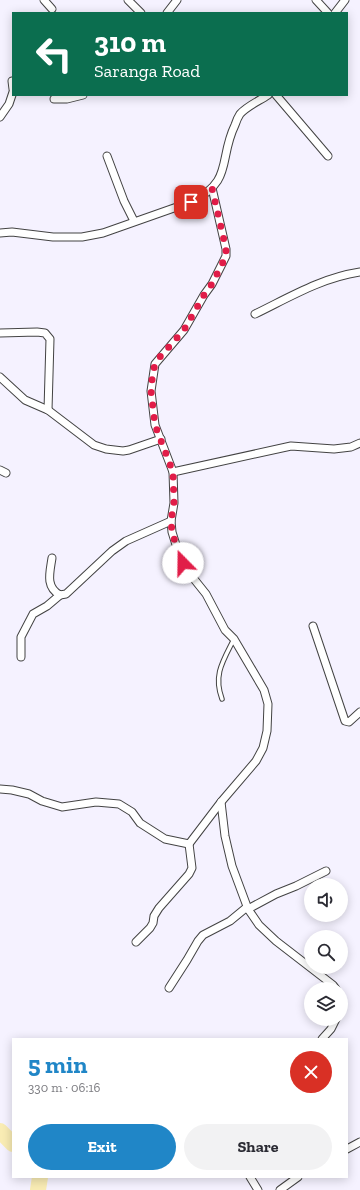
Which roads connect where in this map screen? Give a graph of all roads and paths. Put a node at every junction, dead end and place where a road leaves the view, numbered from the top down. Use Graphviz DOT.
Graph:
graph roads {
  1 [pos="44,0"];
  2 [pos="128,0"];
  3 [pos="177,0"];
  4 [pos="316,0"];
  5 [pos="345,0"];
  6 [pos="52,9"];
  7 [pos="140,12"];
  8 [pos="168,12"];
  9 [pos="327,12"];
  10 [pos="336,12"];
  11 [pos="12,95"];
  12 [pos="79,96"];
  13 [pos="266,96"];
  14 [pos="277,96"];
  15 [pos="54,99"];
  16 [pos="0,117"];
  17 [pos="107,156"];
  18 [pos="328,156"];
  19 [pos="212,188"];
  20 [pos="134,221"];
  21 [pos="0,232"];
  22 [pos="360,272"];
  23 [pos="255,314"];
  24 [pos="0,333"];
  25 [pos="0,377"];
  26 [pos="48,410"];
  27 [pos="161,439"];
  28 [pos="360,443"];
  29 [pos="173,472"];
  30 [pos="171,521"];
  31 [pos="52,558"];
  32 [pos="60,595"];
  33 [pos="313,626"];
  34 [pos="234,639"];
  35 [pos="21,657"];
  36 [pos="222,699"];
  37 [pos="360,712"];
  38 [pos="0,789"];
  39 [pos="222,802"];
  40 [pos="190,844"];
  41 [pos="326,871"];
  42 [pos="247,908"];
  43 [pos="136,942"];
  44 [pos="329,982"];
  45 [pos="169,988"];
  46 [pos="332,1026"];
  47 [pos="323,1038"];
  48 [pos="359,1144"];
  49 [pos="348,1149"];
  50 [pos="251,1178"];
  51 [pos="297,1178"];
  52 [pos="258,1190"];
  53 [pos="280,1190"];
  1 -- 6 [label="street"];
  2 -- 7 [label="street"];
  3 -- 8 [label="street"];
  4 -- 9 [label="street"];
  5 -- 10 [label="street"];
  11 -- 16 [label="street"];
  12 -- 15 [label="street"];
  13 -- 19 [label="street"];
  14 -- 18 [label="street"];
  17 -- 20 [label="street"];
  19 -- 20 [label="street"];
  19 -- 27 [label="street"];
  20 -- 21 [label="street"];
  22 -- 23 [label="street"];
  24 -- 26 [label="street"];
  25 -- 26 [label="street"];
  26 -- 27 [label="street"];
  27 -- 29 [label="street"];
  28 -- 29 [label="street"];
  29 -- 30 [label="street"];
  30 -- 32 [label="street"];
  30 -- 34 [label="street"];
  31 -- 32 [label="street"];
  32 -- 35 [label="street"];
  33 -- 37 [label="street"];
  34 -- 36 [label="lane"];
  34 -- 39 [label="street"];
  38 -- 40 [label="street"];
  39 -- 40 [label="street"];
  39 -- 42 [label="street"];
  40 -- 43 [label="street"];
  41 -- 42 [label="street"];
  42 -- 44 [label="street"];
  42 -- 45 [label="street"];
  46 -- 47 [label="street"];
  48 -- 49 [label="street"];
  50 -- 52 [label="street"];
  51 -- 53 [label="street"];
}
